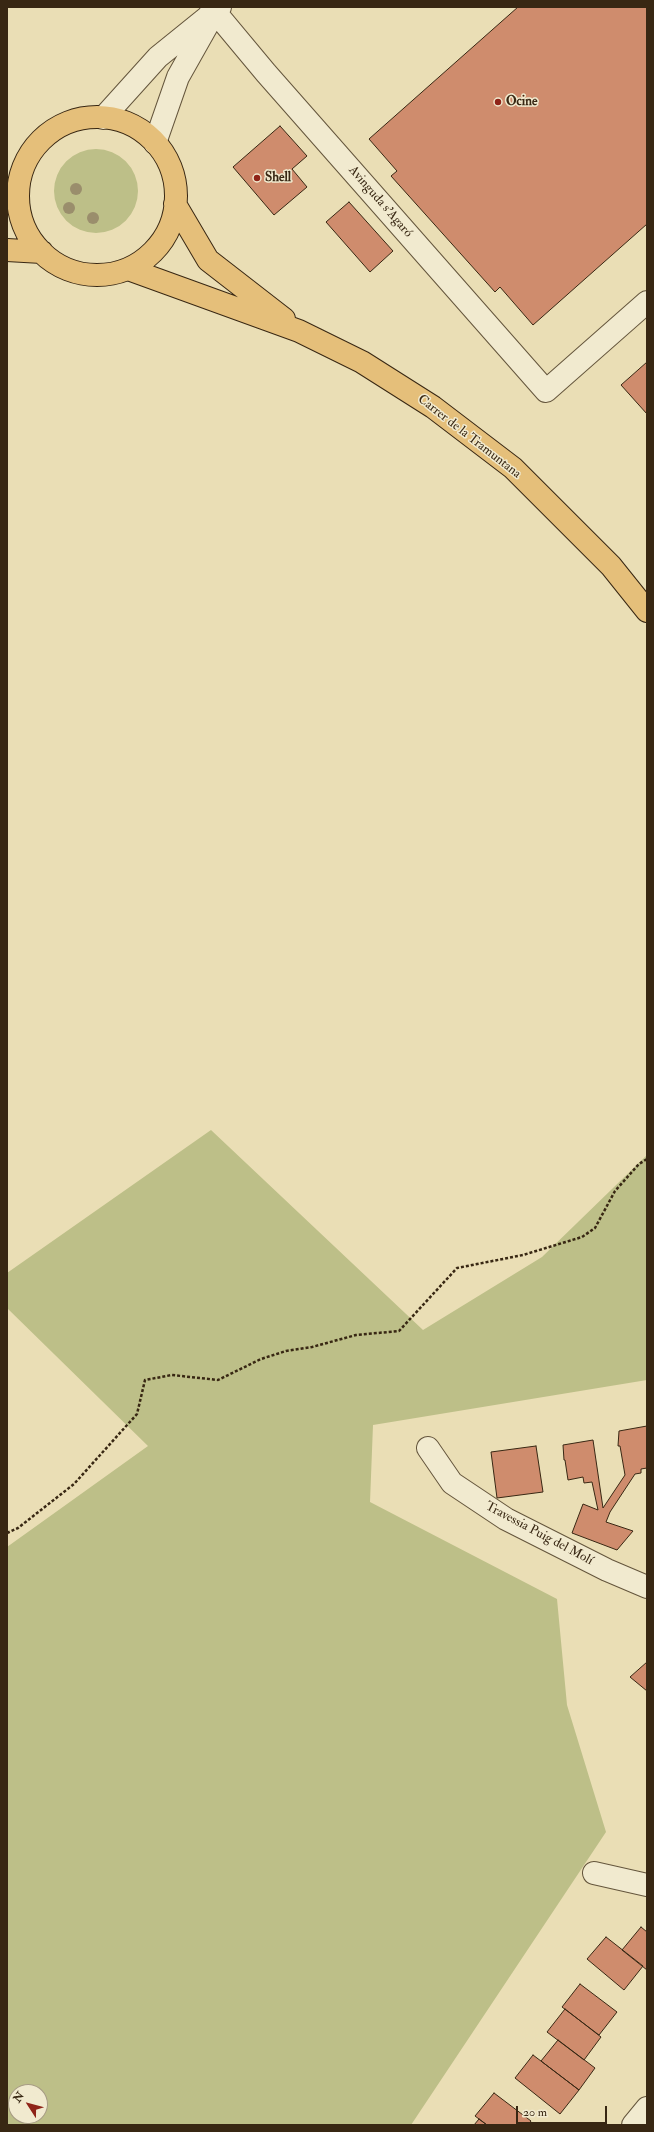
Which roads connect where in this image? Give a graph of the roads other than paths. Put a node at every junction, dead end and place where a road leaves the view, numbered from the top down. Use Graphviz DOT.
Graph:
graph roads {
  1 [pos="215,9"];
  2 [pos="103,118"];
  3 [pos="155,143"];
  4 [pos="14,182"];
  5 [pos="175,204"];
  6 [pos="7,250"];
  7 [pos="42,252"];
  8 [pos="128,269"];
  9 [pos="647,302"];
  10 [pos="299,331"];
  11 [pos="647,611"];
  12 [pos="428,1448"];
  13 [pos="647,1586"];
  14 [pos="594,1873"];
  15 [pos="647,1885"];
  16 [pos="647,2108"];
  17 [pos="633,2125"];
  1 -- 2 [label="street"];
  1 -- 3 [label="street"];
  1 -- 9 [label="street, Avinguda s'Agaró"];
  2 -- 3 [label="main road"];
  2 -- 4 [label="main road"];
  3 -- 5 [label="main road"];
  4 -- 7 [label="main road"];
  5 -- 8 [label="main road"];
  5 -- 10 [label="main road, Carrer de la Tramuntana"];
  6 -- 7 [label="main road"];
  7 -- 8 [label="main road"];
  8 -- 10 [label="main road, Carrer de la Tramuntana"];
  10 -- 11 [label="main road, Carrer de la Tramuntana"];
  12 -- 13 [label="street, Travessia Puig del Molí"];
  14 -- 15 [label="street"];
  16 -- 17 [label="street"];
}
